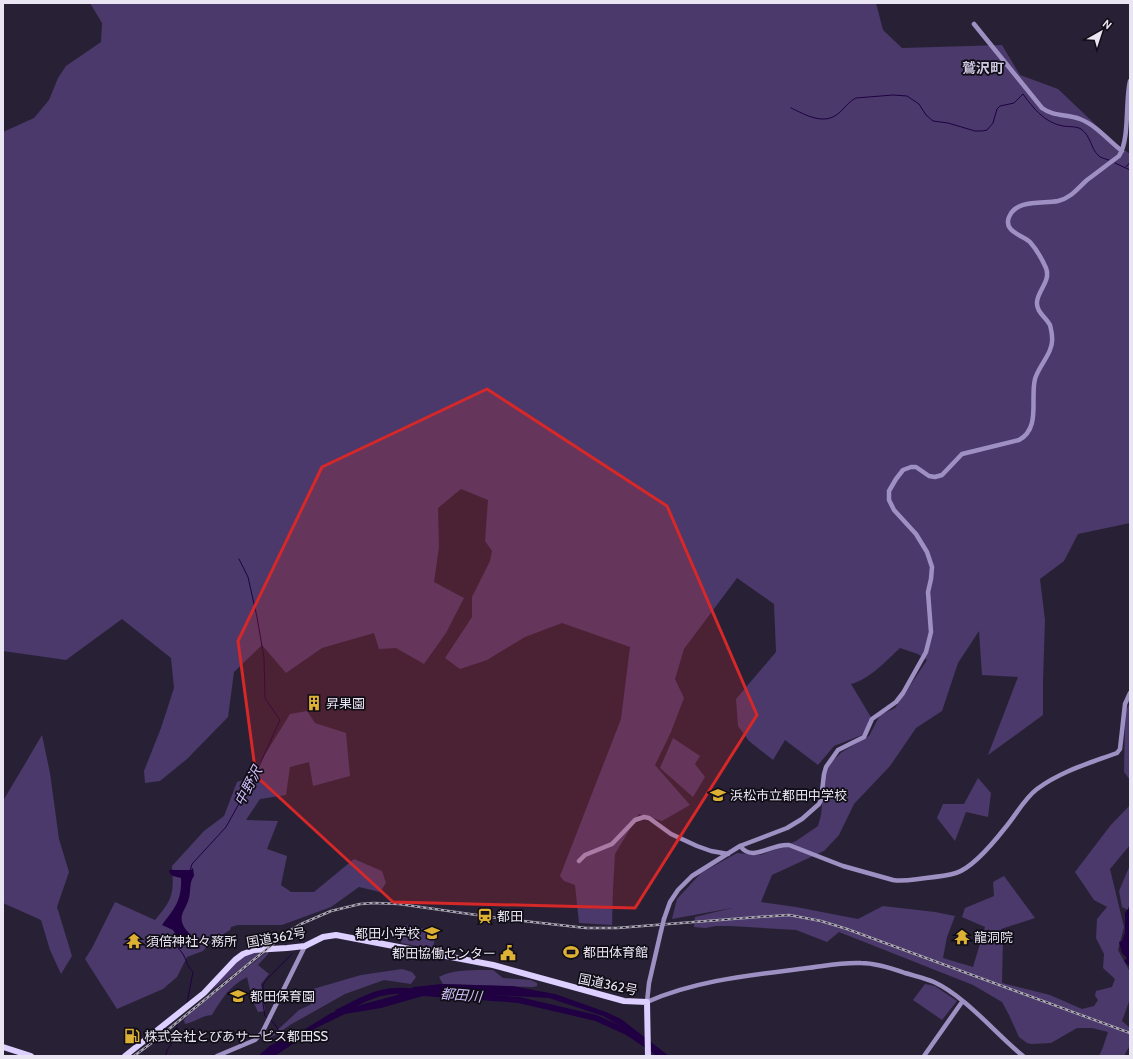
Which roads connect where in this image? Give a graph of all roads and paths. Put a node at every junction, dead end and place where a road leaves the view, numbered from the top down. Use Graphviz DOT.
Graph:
graph roads {
  1 [pos="974,24"];
  2 [pos="1130,81"];
  3 [pos="1122,152"];
  4 [pos="1130,693"];
  5 [pos="740,846"];
  6 [pos="728,854"];
  7 [pos="578,861"];
  8 [pos="305,946"];
  9 [pos="647,1002"];
  10 [pos="962,1002"];
  11 [pos="3,1047"];
  12 [pos="31,1056"];
  13 [pos="125,1056"];
  14 [pos="217,1056"];
  15 [pos="648,1056"];
  16 [pos="924,1056"];
  17 [pos="1022,1056"];
  1 -- 3 [label="street"];
  2 -- 3 [label="street"];
  3 -- 5 [label="street"];
  4 -- 5 [label="street"];
  5 -- 6 [label="street"];
  6 -- 7 [label="street"];
  6 -- 9 [label="street, bridge"];
  8 -- 9 [label="highway, 国道362号"];
  8 -- 13 [label="highway, 国道362号"];
  8 -- 14 [label="street"];
  9 -- 10 [label="street"];
  9 -- 15 [label="highway, 国道362号"];
  10 -- 16 [label="street"];
  10 -- 17 [label="street"];
  11 -- 12 [label="highway"];
}
